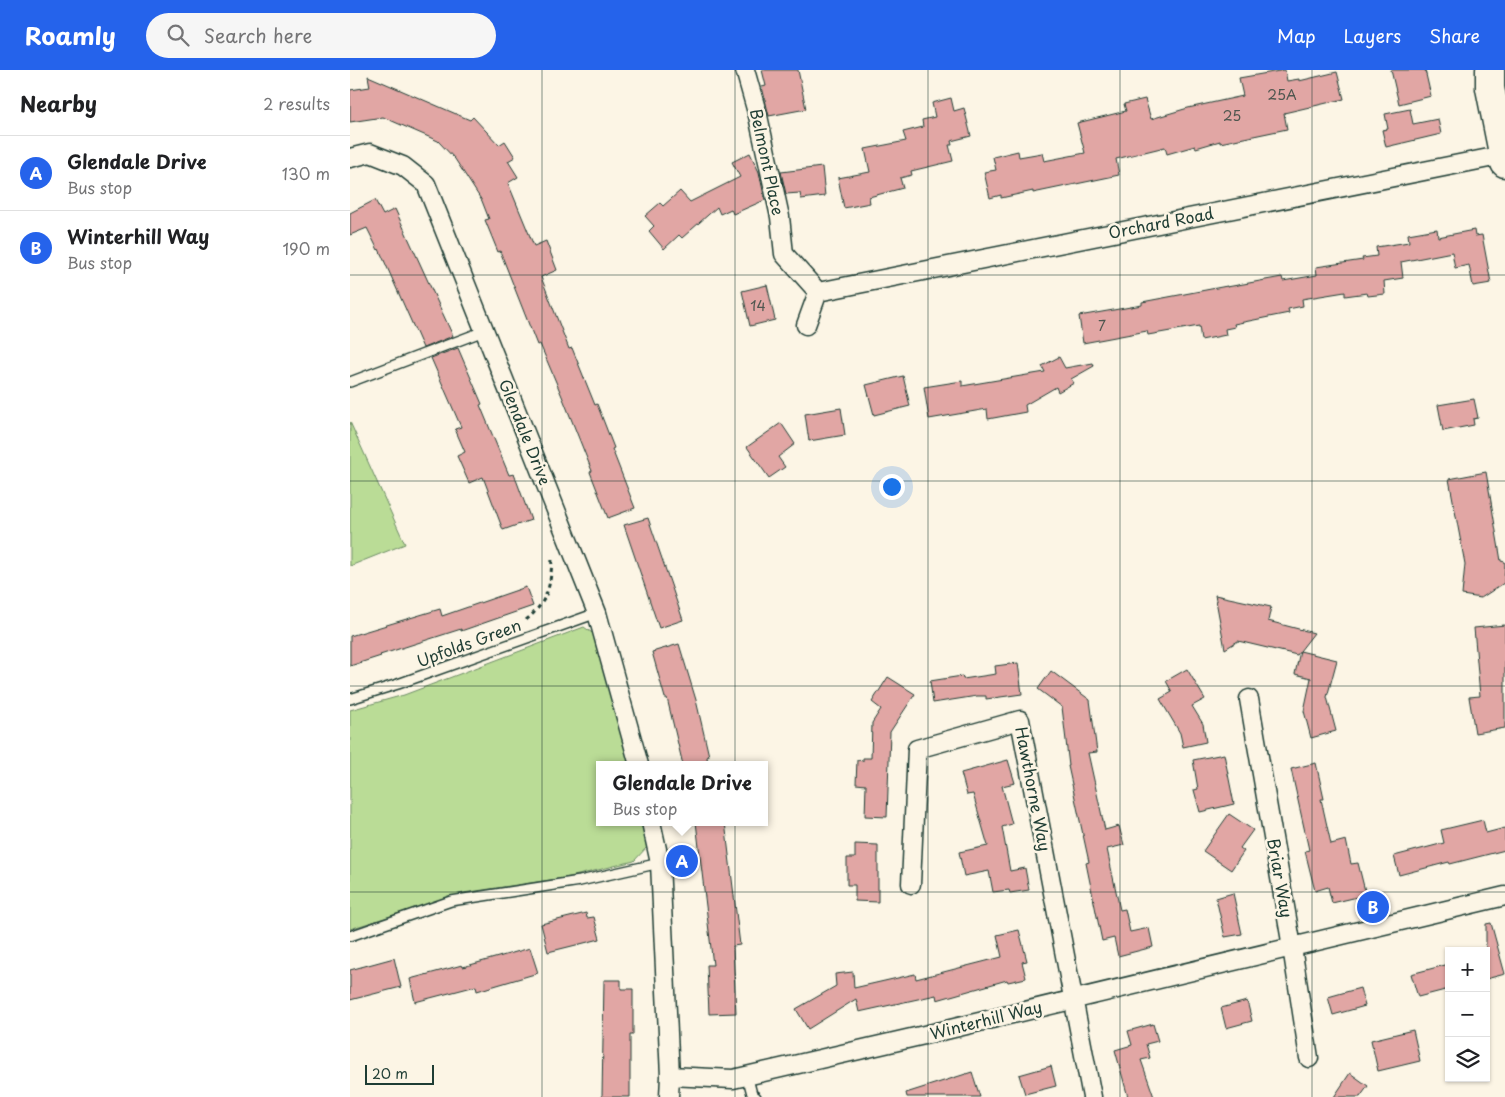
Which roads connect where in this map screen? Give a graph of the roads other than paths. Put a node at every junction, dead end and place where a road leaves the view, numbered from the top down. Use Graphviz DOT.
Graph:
graph roads {
  1 [pos="745,70"];
  2 [pos="1490,70"];
  3 [pos="1505,74"];
  4 [pos="1497,118"];
  5 [pos="350,158"];
  6 [pos="1504,159"];
  7 [pos="818,292"];
  8 [pos="806,325"];
  9 [pos="484,331"];
  10 [pos="350,382"];
  11 [pos="597,613"];
  12 [pos="1248,698"];
  13 [pos="350,699"];
  14 [pos="638,761"];
  15 [pos="652,826"];
  16 [pos="660,863"];
  17 [pos="911,884"];
  18 [pos="1505,896"];
  19 [pos="350,936"];
  20 [pos="1292,947"];
  21 [pos="1074,998"];
  22 [pos="1309,1058"];
  23 [pos="670,1076"];
  24 [pos="747,1076"];
  25 [pos="669,1097"];
  26 [pos="756,1097"];
  27 [pos="1092,1097"];
  1 -- 7 [label="street, Belmont Place"];
  2 -- 4 [label="main road"];
  3 -- 4 [label="main road"];
  4 -- 6 [label="main road"];
  5 -- 9 [label="street, Glendale Drive"];
  6 -- 7 [label="street, Orchard Road"];
  7 -- 8 [label="street"];
  9 -- 10 [label="lane"];
  9 -- 11 [label="street, Glendale Drive"];
  11 -- 13 [label="lane, Upfolds Green"];
  11 -- 14 [label="street, Glendale Drive"];
  12 -- 20 [label="street, Briar Way"];
  15 -- 16 [label="street"];
  16 -- 19 [label="lane"];
  16 -- 23 [label="street"];
  17 -- 21 [label="street, Hawthorne Way"];
  18 -- 20 [label="street, Winterhill Way"];
  20 -- 21 [label="street, Winterhill Way"];
  20 -- 22 [label="street, Briar Way"];
  21 -- 24 [label="street, Winterhill Way"];
  21 -- 27 [label="street, Hawthorne Way"];
  23 -- 24 [label="street, Winterhill Way"];
  23 -- 25 [label="street"];
  24 -- 26 [label="lane"];
}
